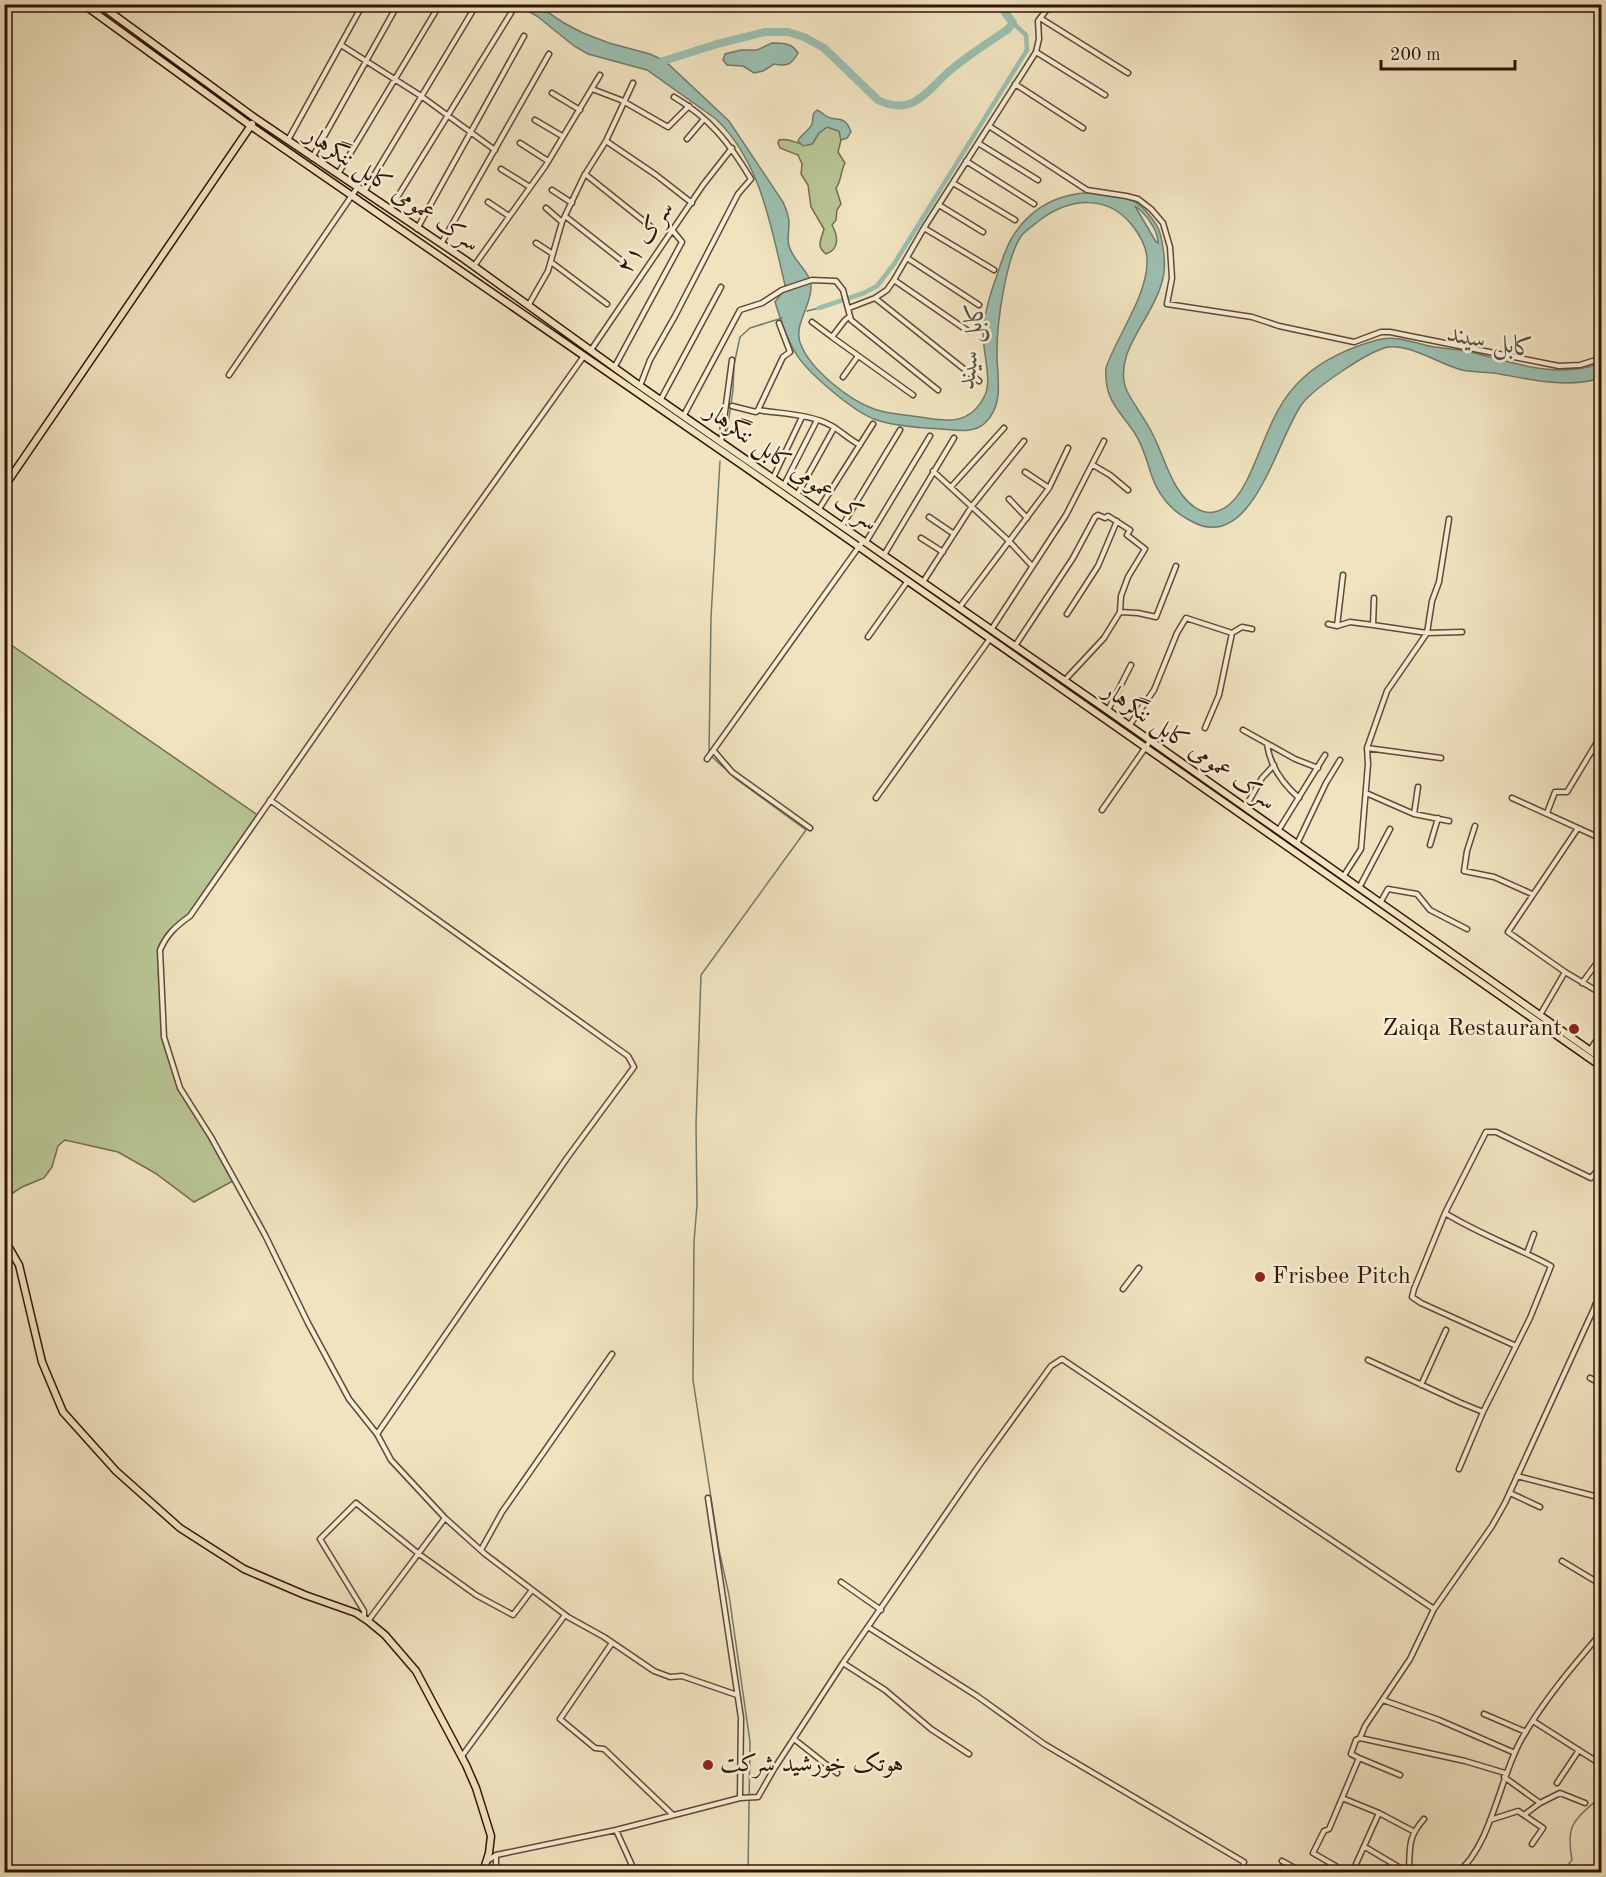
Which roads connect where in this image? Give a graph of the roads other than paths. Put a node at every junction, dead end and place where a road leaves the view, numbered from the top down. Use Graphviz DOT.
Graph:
graph roads {
  1 [pos="83,4"];
  2 [pos="99,4"];
  3 [pos="363,4"];
  4 [pos="398,4"];
  5 [pos="440,4"];
  6 [pos="1052,4"];
  7 [pos="472,12"];
  8 [pos="511,13"];
  9 [pos="1040,18"];
  10 [pos="524,36"];
  11 [pos="341,45"];
  12 [pos="1036,52"];
  13 [pos="549,54"];
  14 [pos="366,59"];
  15 [pos="1128,73"];
  16 [pos="600,75"];
  17 [pos="396,79"];
  18 [pos="633,83"];
  19 [pos="1015,84"];
  20 [pos="592,89"];
  21 [pos="552,93"];
  22 [pos="1105,95"];
  23 [pos="421,96"];
  24 [pos="674,98"];
  25 [pos="624,102"];
  26 [pos="689,106"];
  27 [pos="580,110"];
  28 [pos="448,115"];
  29 [pos="255,118"];
  30 [pos="704,119"];
  31 [pos="535,120"];
  32 [pos="251,126"];
  33 [pos="989,126"];
  34 [pos="1083,128"];
  35 [pos="471,133"];
  36 [pos="562,136"];
  37 [pos="687,139"];
  38 [pos="287,141"];
  39 [pos="606,141"];
  40 [pos="520,143"];
  41 [pos="978,143"];
  42 [pos="732,148"];
  43 [pos="495,150"];
  44 [pos="312,158"];
  45 [pos="548,161"];
  46 [pos="966,161"];
  47 [pos="501,169"];
  48 [pos="338,174"];
  49 [pos="585,174"];
  50 [pos="1038,180"];
  51 [pos="953,183"];
  52 [pos="530,187"];
  53 [pos="357,188"];
  54 [pos="552,190"];
  55 [pos="364,192"];
  56 [pos="352,196"];
  57 [pos="488,202"];
  58 [pos="572,203"];
  59 [pos="692,203"];
  60 [pos="1034,204"];
  61 [pos="939,205"];
  62 [pos="546,208"];
  63 [pos="390,210"];
  64 [pos="509,216"];
  65 [pos="565,216"];
  66 [pos="1015,220"];
  67 [pos="562,222"];
  68 [pos="924,228"];
  69 [pos="417,229"];
  70 [pos="655,230"];
  71 [pos="673,231"];
  72 [pos="983,232"];
  73 [pos="536,243"];
  74 [pos="441,245"];
  75 [pos="553,254"];
  76 [pos="907,258"];
  77 [pos="551,262"];
  78 [pos="626,264"];
  79 [pos="474,266"];
  80 [pos="994,270"];
  81 [pos="894,280"];
  82 [pos="721,287"];
  83 [pos="875,298"];
  84 [pos="607,304"];
  85 [pos="848,305"];
  86 [pos="979,305"];
  87 [pos="528,306"];
  88 [pos="849,317"];
  89 [pos="812,322"];
  90 [pos="779,323"];
  91 [pos="968,331"];
  92 [pos="832,337"];
  93 [pos="590,349"];
  94 [pos="584,356"];
  95 [pos="858,356"];
  96 [pos="1602,358"];
  97 [pos="732,360"];
  98 [pos="614,368"];
  99 [pos="229,375"];
  100 [pos="843,377"];
  101 [pos="979,381"];
  102 [pos="640,386"];
  103 [pos="938,390"];
  104 [pos="913,395"];
  105 [pos="661,399"];
  106 [pos="732,406"];
  107 [pos="758,410"];
  108 [pos="684,415"];
  109 [pos="802,417"];
  110 [pos="817,420"];
  111 [pos="873,424"];
  112 [pos="834,428"];
  113 [pos="1004,428"];
  114 [pos="900,430"];
  115 [pos="930,436"];
  116 [pos="954,438"];
  117 [pos="1024,441"];
  118 [pos="1104,441"];
  119 [pos="721,442"];
  120 [pos="860,445"];
  121 [pos="1068,448"];
  122 [pos="1093,465"];
  123 [pos="933,471"];
  124 [pos="1025,472"];
  125 [pos="773,477"];
  126 [pos="784,485"];
  127 [pos="4,487"];
  128 [pos="951,487"];
  129 [pos="1049,488"];
  130 [pos="1128,490"];
  131 [pos="797,495"];
  132 [pos="1009,499"];
  133 [pos="972,506"];
  134 [pos="818,510"];
  135 [pos="929,517"];
  136 [pos="1027,518"];
  137 [pos="1449,519"];
  138 [pos="1117,522"];
  139 [pos="842,527"];
  140 [pos="954,534"];
  141 [pos="921,538"];
  142 [pos="1009,541"];
  143 [pos="864,542"];
  144 [pos="858,548"];
  145 [pos="943,552"];
  146 [pos="884,555"];
  147 [pos="1176,566"];
  148 [pos="1032,567"];
  149 [pos="1343,575"];
  150 [pos="907,582"];
  151 [pos="923,583"];
  152 [pos="1374,598"];
  153 [pos="959,608"];
  154 [pos="1120,612"];
  155 [pos="1067,614"];
  156 [pos="1328,624"];
  157 [pos="1373,625"];
  158 [pos="1337,626"];
  159 [pos="1252,628"];
  160 [pos="991,630"];
  161 [pos="1232,633"];
  162 [pos="1427,633"];
  163 [pos="1462,633"];
  164 [pos="868,637"];
  165 [pos="989,640"];
  166 [pos="1014,647"];
  167 [pos="1131,665"];
  168 [pos="1064,681"];
  169 [pos="1107,710"];
  170 [pos="1129,726"];
  171 [pos="1205,728"];
  172 [pos="1243,730"];
  173 [pos="1602,734"];
  174 [pos="1150,741"];
  175 [pos="1267,743"];
  176 [pos="1145,748"];
  177 [pos="1367,748"];
  178 [pos="714,751"];
  179 [pos="1325,755"];
  180 [pos="1441,758"];
  181 [pos="707,759"];
  182 [pos="1340,760"];
  183 [pos="1274,765"];
  184 [pos="1318,768"];
  185 [pos="1418,787"];
  186 [pos="1366,793"];
  187 [pos="876,798"];
  188 [pos="1299,798"];
  189 [pos="1512,798"];
  190 [pos="270,800"];
  191 [pos="1249,801"];
  192 [pos="1102,810"];
  193 [pos="1547,813"];
  194 [pos="1414,814"];
  195 [pos="1438,818"];
  196 [pos="1449,821"];
  197 [pos="1474,826"];
  198 [pos="810,828"];
  199 [pos="1578,828"];
  200 [pos="1390,829"];
  201 [pos="1277,832"];
  202 [pos="1602,839"];
  203 [pos="1296,845"];
  204 [pos="1430,845"];
  205 [pos="1343,878"];
  206 [pos="1359,889"];
  207 [pos="1532,894"];
  208 [pos="1380,903"];
  209 [pos="1467,929"];
  210 [pos="1602,956"];
  211 [pos="1564,972"];
  212 [pos="1582,983"];
  213 [pos="1602,994"];
  214 [pos="1540,1015"];
  215 [pos="1602,1032"];
  216 [pos="1590,1051"];
  217 [pos="1602,1059"];
  218 [pos="1602,1067"];
  219 [pos="1602,1165"];
  220 [pos="1445,1214"];
  221 [pos="1534,1234"];
  222 [pos="4,1239"];
  223 [pos="1527,1253"];
  224 [pos="1139,1268"];
  225 [pos="1123,1289"];
  226 [pos="1602,1291"];
  227 [pos="1595,1305"];
  228 [pos="1602,1308"];
  229 [pos="1446,1330"];
  230 [pos="1516,1346"];
  231 [pos="612,1354"];
  232 [pos="1368,1360"];
  233 [pos="1590,1378"];
  234 [pos="1602,1384"];
  235 [pos="1421,1385"];
  236 [pos="1483,1412"];
  237 [pos="377,1434"];
  238 [pos="1459,1469"];
  239 [pos="1517,1476"];
  240 [pos="1510,1493"];
  241 [pos="708,1498"];
  242 [pos="1602,1498"];
  243 [pos="1540,1507"];
  244 [pos="445,1518"];
  245 [pos="481,1550"];
  246 [pos="420,1554"];
  247 [pos="1562,1561"];
  248 [pos="841,1582"];
  249 [pos="1602,1585"];
  250 [pos="532,1590"];
  251 [pos="1434,1609"];
  252 [pos="882,1610"];
  253 [pos="565,1615"];
  254 [pos="366,1619"];
  255 [pos="868,1627"];
  256 [pos="1602,1632"];
  257 [pos="612,1643"];
  258 [pos="843,1663"];
  259 [pos="737,1695"];
  260 [pos="1383,1700"];
  261 [pos="1484,1714"];
  262 [pos="1533,1721"];
  263 [pos="1526,1732"];
  264 [pos="1360,1738"];
  265 [pos="794,1739"];
  266 [pos="1579,1750"];
  267 [pos="1515,1753"];
  268 [pos="969,1754"];
  269 [pos="462,1757"];
  270 [pos="1359,1758"];
  271 [pos="1602,1765"];
  272 [pos="837,1773"];
  273 [pos="1400,1775"];
  274 [pos="1505,1775"];
  275 [pos="1557,1783"];
  276 [pos="740,1798"];
  277 [pos="1342,1798"];
  278 [pos="1540,1803"];
  279 [pos="1584,1803"];
  280 [pos="1379,1813"];
  281 [pos="673,1815"];
  282 [pos="1524,1815"];
  283 [pos="1424,1819"];
  284 [pos="1490,1820"];
  285 [pos="616,1830"];
  286 [pos="1413,1832"];
  287 [pos="1532,1844"];
  288 [pos="1365,1847"];
  289 [pos="496,1855"];
  290 [pos="486,1861"];
  291 [pos="1282,1861"];
  292 [pos="1356,1864"];
  293 [pos="1409,1870"];
  294 [pos="483,1872"];
  295 [pos="496,1872"];
  296 [pos="635,1872"];
  297 [pos="1241,1872"];
  298 [pos="1302,1872"];
  299 [pos="1346,1872"];
  300 [pos="1414,1872"];
  301 [pos="1458,1872"];
  1 -- 32 [label="highway, سرک عمومی کابل ننگرهار"];
  2 -- 29 [label="highway, سرک عمومی کابل ننگرهار"];
  3 -- 11 [label="street"];
  4 -- 14 [label="street"];
  5 -- 17 [label="street"];
  6 -- 9 [label="street"];
  7 -- 23 [label="street"];
  8 -- 28 [label="street"];
  9 -- 12 [label="street"];
  9 -- 15 [label="street"];
  10 -- 35 [label="street"];
  11 -- 14 [label="street"];
  11 -- 38 [label="street"];
  12 -- 19 [label="street"];
  12 -- 22 [label="street"];
  13 -- 43 [label="street"];
  14 -- 17 [label="street"];
  14 -- 44 [label="street"];
  16 -- 20 [label="street"];
  17 -- 23 [label="street"];
  17 -- 48 [label="street"];
  18 -- 25 [label="street"];
  19 -- 33 [label="street"];
  19 -- 34 [label="street"];
  20 -- 25 [label="street"];
  20 -- 27 [label="street"];
  21 -- 27 [label="street"];
  23 -- 28 [label="street"];
  23 -- 55 [label="street"];
  24 -- 26 [label="street"];
  25 -- 26 [label="street"];
  25 -- 39 [label="street"];
  26 -- 30 [label="street"];
  27 -- 36 [label="street"];
  28 -- 35 [label="street"];
  28 -- 63 [label="street"];
  29 -- 32 [label="highway"];
  29 -- 38 [label="highway, سرک عمومی کابل ننگرهار"];
  30 -- 37 [label="street"];
  30 -- 42 [label="street"];
  31 -- 36 [label="street"];
  32 -- 56 [label="highway, سرک عمومی کابل ننگرهار"];
  32 -- 127 [label="highway"];
  33 -- 41 [label="street"];
  33 -- 96 [label="street"];
  35 -- 43 [label="street"];
  35 -- 69 [label="street"];
  36 -- 45 [label="street"];
  38 -- 44 [label="highway, سرک عمومی کابل ننگرهار"];
  39 -- 49 [label="street"];
  39 -- 59 [label="street"];
  40 -- 45 [label="street"];
  41 -- 46 [label="street"];
  41 -- 50 [label="street"];
  42 -- 59 [label="street, سرک ۲۱"];
  42 -- 102 [label="street"];
  43 -- 74 [label="street"];
  44 -- 48 [label="highway, سرک عمومی کابل ننگرهار"];
  45 -- 52 [label="street"];
  46 -- 51 [label="street"];
  46 -- 60 [label="street"];
  47 -- 52 [label="street"];
  48 -- 53 [label="highway, سرک عمومی کابل ننگرهار"];
  49 -- 58 [label="street"];
  49 -- 70 [label="street"];
  51 -- 61 [label="street"];
  51 -- 66 [label="street"];
  52 -- 64 [label="street"];
  53 -- 55 [label="highway, سرک عمومی کابل ننگرهار"];
  53 -- 56 [label="street"];
  54 -- 58 [label="street"];
  55 -- 63 [label="highway, سرک عمومی کابل ننگرهار"];
  56 -- 94 [label="highway, سرک عمومی کابل ننگرهار"];
  56 -- 99 [label="street"];
  57 -- 64 [label="street"];
  58 -- 65 [label="street"];
  59 -- 71 [label="street, سرک ۲۱"];
  61 -- 68 [label="street"];
  61 -- 72 [label="street"];
  62 -- 67 [label="street"];
  63 -- 69 [label="highway, سرک عمومی کابل ننگرهار"];
  64 -- 79 [label="street"];
  65 -- 67 [label="street"];
  65 -- 78 [label="street"];
  67 -- 75 [label="street"];
  68 -- 76 [label="street"];
  68 -- 80 [label="street"];
  69 -- 74 [label="highway, سرک عمومی کابل ننگرهار"];
  71 -- 93 [label="street, سرک ۲۱"];
  71 -- 98 [label="street"];
  73 -- 75 [label="street"];
  74 -- 79 [label="highway, سرک عمومی کابل ننگرهار"];
  75 -- 77 [label="street"];
  76 -- 81 [label="street"];
  76 -- 86 [label="street"];
  77 -- 84 [label="street"];
  77 -- 87 [label="street"];
  79 -- 87 [label="highway, سرک عمومی کابل ننگرهار"];
  81 -- 83 [label="street"];
  81 -- 91 [label="street"];
  82 -- 105 [label="street"];
  83 -- 85 [label="street"];
  83 -- 101 [label="street"];
  85 -- 88 [label="street"];
  85 -- 108 [label="street"];
  87 -- 93 [label="highway, سرک عمومی کابل ننگرهار"];
  88 -- 92 [label="street"];
  88 -- 103 [label="street"];
  89 -- 92 [label="street"];
  90 -- 107 [label="street"];
  92 -- 95 [label="street"];
  93 -- 94 [label="highway"];
  93 -- 98 [label="highway, سرک عمومی کابل ننگرهار"];
  94 -- 144 [label="highway, سرک عمومی کابل ننگرهار"];
  94 -- 190 [label="street"];
  95 -- 100 [label="street"];
  95 -- 104 [label="street"];
  97 -- 119 [label="street"];
  98 -- 102 [label="highway, سرک عمومی کابل ننگرهار"];
  102 -- 105 [label="highway, سرک عمومی کابل ننگرهار"];
  105 -- 108 [label="highway, سرک عمومی کابل ننگرهار"];
  106 -- 107 [label="street"];
  107 -- 109 [label="street"];
  108 -- 119 [label="highway, سرک عمومی کابل ننگرهار"];
  109 -- 110 [label="street"];
  109 -- 125 [label="street"];
  110 -- 112 [label="street"];
  110 -- 126 [label="street"];
  111 -- 120 [label="street"];
  112 -- 120 [label="street"];
  112 -- 131 [label="street"];
  113 -- 128 [label="street"];
  114 -- 139 [label="street"];
  115 -- 143 [label="street"];
  116 -- 123 [label="street"];
  117 -- 133 [label="street"];
  118 -- 122 [label="street"];
  119 -- 125 [label="highway, سرک عمومی کابل ننگرهار"];
  120 -- 134 [label="street"];
  121 -- 129 [label="street"];
  122 -- 130 [label="street"];
  122 -- 148 [label="street"];
  123 -- 128 [label="street"];
  123 -- 146 [label="street"];
  124 -- 129 [label="street"];
  125 -- 126 [label="highway, سرک عمومی کابل ننگرهار"];
  126 -- 131 [label="highway, سرک عمومی کابل ننگرهار"];
  128 -- 133 [label="street"];
  129 -- 136 [label="street"];
  131 -- 134 [label="highway, سرک عمومی کابل ننگرهار"];
  132 -- 136 [label="street"];
  133 -- 140 [label="street"];
  133 -- 142 [label="street"];
  134 -- 139 [label="highway, سرک عمومی کابل ننگرهار"];
  135 -- 140 [label="street"];
  136 -- 142 [label="street"];
  137 -- 162 [label="street"];
  138 -- 154 [label="street"];
  138 -- 155 [label="street"];
  138 -- 166 [label="street"];
  139 -- 143 [label="highway, سرک عمومی کابل ننگرهار"];
  140 -- 145 [label="street"];
  141 -- 145 [label="street"];
  142 -- 148 [label="street"];
  142 -- 153 [label="street"];
  143 -- 144 [label="street"];
  143 -- 146 [label="highway, سرک عمومی کابل ننگرهار"];
  144 -- 150 [label="highway, سرک عمومی کابل ننگرهار"];
  144 -- 178 [label="street"];
  145 -- 151 [label="street"];
  146 -- 151 [label="highway, سرک عمومی کابل ننگرهار"];
  147 -- 154 [label="street"];
  148 -- 160 [label="street"];
  149 -- 158 [label="street"];
  150 -- 164 [label="street"];
  150 -- 165 [label="highway, سرک عمومی کابل ننگرهار"];
  151 -- 153 [label="highway, سرک عمومی کابل ننگرهار"];
  152 -- 157 [label="street"];
  153 -- 160 [label="highway, سرک عمومی کابل ننگرهار"];
  154 -- 168 [label="street"];
  156 -- 158 [label="street"];
  157 -- 158 [label="street"];
  157 -- 162 [label="street"];
  159 -- 161 [label="street"];
  160 -- 166 [label="highway, سرک عمومی کابل ننگرهار"];
  161 -- 170 [label="street"];
  161 -- 171 [label="street"];
  162 -- 163 [label="street"];
  162 -- 177 [label="street"];
  165 -- 176 [label="highway, سرک عمومی کابل ننگرهار"];
  165 -- 187 [label="street"];
  166 -- 168 [label="highway, سرک عمومی کابل ننگرهار"];
  167 -- 169 [label="street"];
  168 -- 169 [label="highway, سرک عمومی کابل ننگرهار"];
  169 -- 170 [label="highway, سرک عمومی کابل ننگرهار"];
  170 -- 174 [label="highway, سرک عمومی کابل ننگرهار"];
  172 -- 175 [label="street"];
  173 -- 193 [label="street"];
  174 -- 176 [label="street"];
  174 -- 201 [label="highway, سرک عمومی کابل ننگرهار"];
  175 -- 183 [label="street"];
  175 -- 184 [label="street"];
  176 -- 192 [label="street"];
  176 -- 218 [label="highway, سرک عمومی کابل ننگرهار"];
  177 -- 180 [label="street"];
  177 -- 186 [label="street"];
  178 -- 181 [label="street"];
  178 -- 198 [label="street"];
  179 -- 184 [label="street"];
  182 -- 203 [label="street"];
  183 -- 188 [label="street"];
  183 -- 191 [label="street"];
  184 -- 188 [label="street"];
  185 -- 194 [label="street"];
  186 -- 194 [label="street"];
  186 -- 205 [label="street"];
  188 -- 201 [label="street"];
  189 -- 193 [label="street"];
  190 -- 237 [label="street"];
  190 -- 237 [label="street"];
  193 -- 199 [label="street"];
  194 -- 195 [label="street"];
  195 -- 196 [label="street"];
  195 -- 204 [label="street"];
  197 -- 207 [label="street"];
  199 -- 202 [label="street"];
  199 -- 207 [label="street"];
  200 -- 206 [label="street"];
  201 -- 203 [label="highway, سرک عمومی کابل ننگرهار"];
  203 -- 205 [label="highway, سرک عمومی کابل ننگرهار"];
  205 -- 206 [label="highway, سرک عمومی کابل ننگرهار"];
  206 -- 208 [label="highway, سرک عمومی کابل ننگرهار"];
  207 -- 211 [label="street"];
  208 -- 209 [label="street"];
  208 -- 214 [label="highway, سرک عمومی کابل ننگرهار"];
  210 -- 212 [label="street"];
  211 -- 212 [label="street"];
  211 -- 214 [label="street"];
  212 -- 213 [label="street"];
  214 -- 216 [label="highway, سرک عمومی کابل ننگرهار"];
  215 -- 216 [label="street"];
  216 -- 217 [label="highway, سرک عمومی کابل ننگرهار"];
  219 -- 220 [label="street"];
  220 -- 223 [label="street"];
  220 -- 230 [label="street"];
  221 -- 223 [label="street"];
  222 -- 254 [label="highway"];
  223 -- 230 [label="street"];
  224 -- 225 [label="street"];
  226 -- 227 [label="street"];
  227 -- 228 [label="street"];
  227 -- 239 [label="street"];
  229 -- 235 [label="street"];
  230 -- 236 [label="street"];
  231 -- 245 [label="street"];
  232 -- 235 [label="street"];
  233 -- 234 [label="street"];
  235 -- 236 [label="street"];
  236 -- 238 [label="street"];
  237 -- 244 [label="street"];
  239 -- 240 [label="street"];
  239 -- 242 [label="street"];
  240 -- 243 [label="street"];
  240 -- 251 [label="street"];
  241 -- 259 [label="street"];
  244 -- 245 [label="street"];
  244 -- 246 [label="street"];
  245 -- 250 [label="street"];
  246 -- 250 [label="street"];
  246 -- 254 [label="street"];
  246 -- 254 [label="street"];
  247 -- 249 [label="street"];
  248 -- 252 [label="street"];
  250 -- 253 [label="street"];
  251 -- 252 [label="street"];
  251 -- 260 [label="street"];
  252 -- 255 [label="street"];
  253 -- 257 [label="street"];
  253 -- 269 [label="street"];
  254 -- 269 [label="highway"];
  255 -- 258 [label="street"];
  255 -- 297 [label="street"];
  256 -- 262 [label="street"];
  257 -- 259 [label="street"];
  257 -- 281 [label="street"];
  258 -- 265 [label="street"];
  258 -- 268 [label="street"];
  259 -- 276 [label="street"];
  260 -- 264 [label="street"];
  260 -- 267 [label="street"];
  261 -- 263 [label="street"];
  262 -- 263 [label="street"];
  262 -- 266 [label="street"];
  263 -- 267 [label="street"];
  264 -- 270 [label="street"];
  264 -- 274 [label="street"];
  265 -- 272 [label="street"];
  265 -- 276 [label="street"];
  266 -- 271 [label="street"];
  266 -- 275 [label="street"];
  267 -- 274 [label="street"];
  269 -- 290 [label="highway"];
  270 -- 273 [label="street"];
  270 -- 277 [label="street"];
  274 -- 278 [label="street"];
  274 -- 284 [label="street"];
  276 -- 281 [label="street"];
  277 -- 280 [label="street"];
  277 -- 299 [label="street"];
  278 -- 279 [label="street"];
  278 -- 282 [label="street"];
  280 -- 286 [label="street"];
  280 -- 288 [label="street"];
  281 -- 285 [label="street"];
  282 -- 284 [label="street"];
  282 -- 287 [label="street"];
  283 -- 286 [label="street"];
  284 -- 301 [label="street"];
  285 -- 289 [label="street"];
  285 -- 296 [label="street"];
  286 -- 293 [label="street"];
  288 -- 292 [label="street"];
  288 -- 293 [label="street"];
  289 -- 290 [label="street"];
  289 -- 295 [label="street"];
  290 -- 294 [label="highway"];
  291 -- 298 [label="street"];
  293 -- 300 [label="street"];
}
